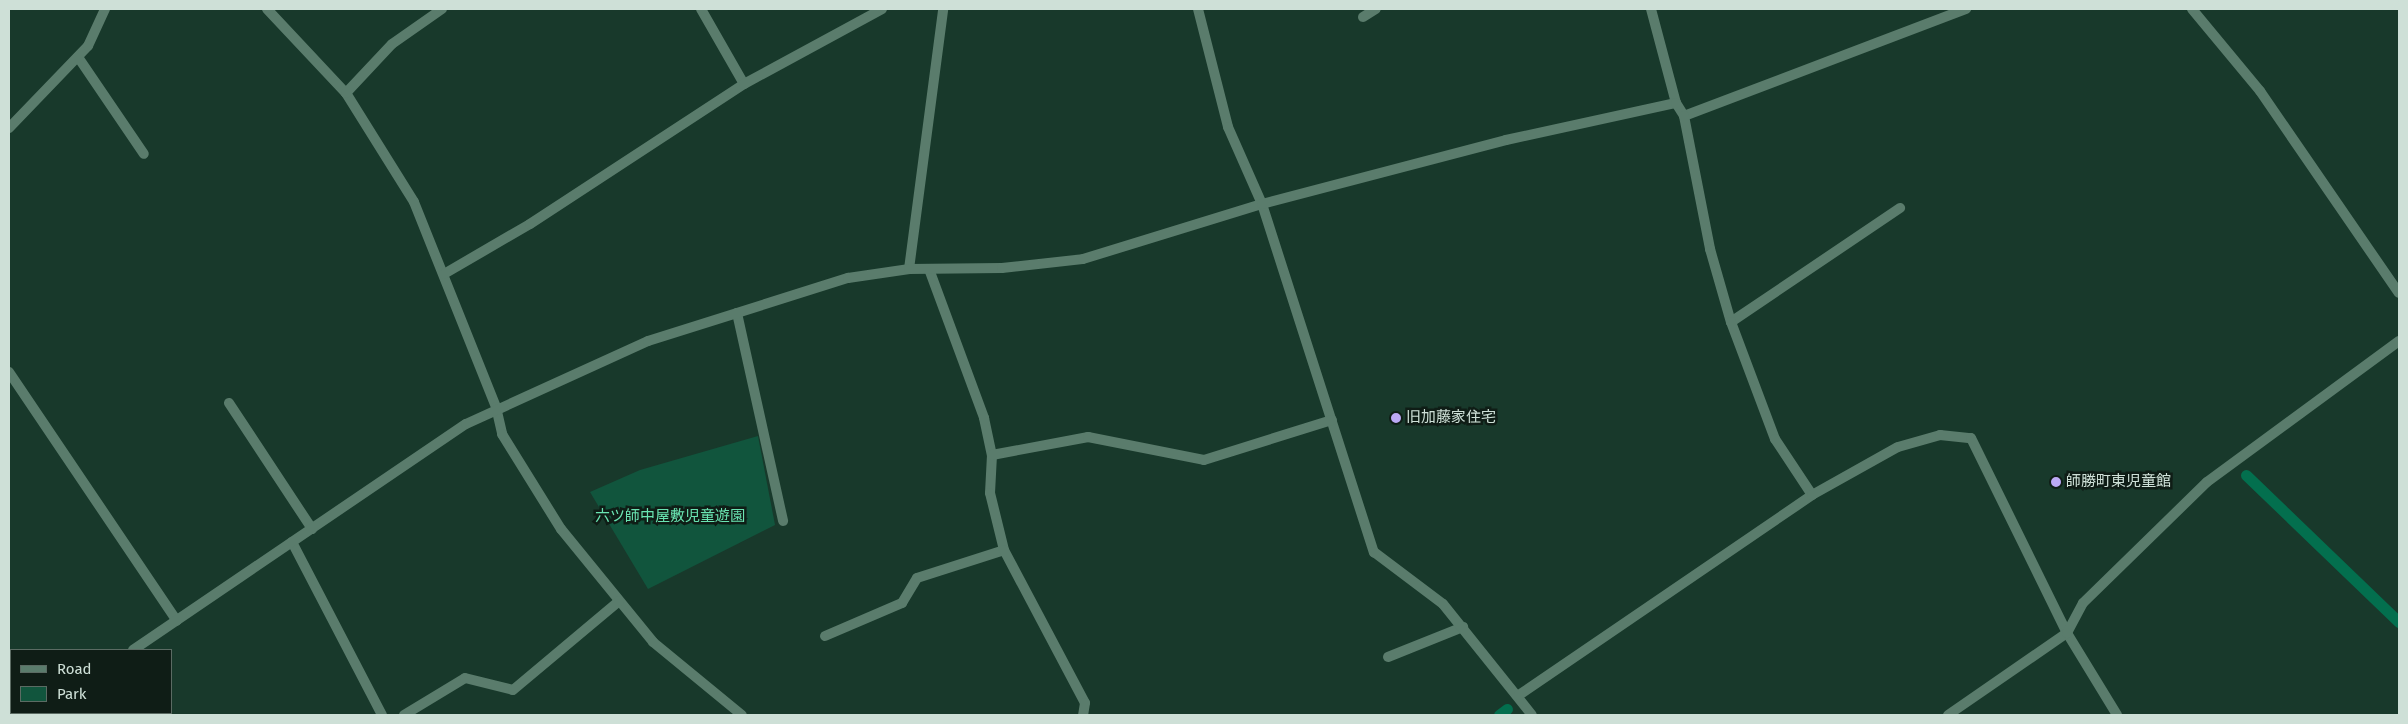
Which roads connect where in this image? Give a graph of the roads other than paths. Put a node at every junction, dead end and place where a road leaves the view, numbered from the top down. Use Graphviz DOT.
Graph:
graph roads {
  1 [pos="105,9"];
  2 [pos="267,9"];
  3 [pos="442,9"];
  4 [pos="701,9"];
  5 [pos="882,9"];
  6 [pos="943,9"];
  7 [pos="1198,9"];
  8 [pos="1376,9"];
  9 [pos="1651,9"];
  10 [pos="1966,9"];
  11 [pos="2192,9"];
  12 [pos="1364,17"];
  13 [pos="78,57"];
  14 [pos="744,84"];
  15 [pos="346,93"];
  16 [pos="1676,103"];
  17 [pos="1684,116"];
  18 [pos="9,128"];
  19 [pos="144,154"];
  20 [pos="1262,204"];
  21 [pos="1900,208"];
  22 [pos="909,269"];
  23 [pos="928,269"];
  24 [pos="444,274"];
  25 [pos="2399,293"];
  26 [pos="737,313"];
  27 [pos="1731,322"];
  28 [pos="2399,341"];
  29 [pos="9,372"];
  30 [pos="229,403"];
  31 [pos="496,407"];
  32 [pos="1332,420"];
  33 [pos="992,454"];
  34 [pos="1812,495"];
  35 [pos="783,521"];
  36 [pos="312,529"];
  37 [pos="292,542"];
  38 [pos="1004,550"];
  39 [pos="619,601"];
  40 [pos="177,621"];
  41 [pos="1463,627"];
  42 [pos="2067,633"];
  43 [pos="825,636"];
  44 [pos="135,649"];
  45 [pos="1388,657"];
  46 [pos="1520,695"];
  47 [pos="382,715"];
  48 [pos="404,715"];
  49 [pos="742,715"];
  50 [pos="1084,715"];
  51 [pos="1532,715"];
  52 [pos="1948,715"];
  53 [pos="2117,715"];
  1 -- 13 [label="street"];
  2 -- 15 [label="street"];
  3 -- 15 [label="street"];
  4 -- 14 [label="street"];
  5 -- 14 [label="street"];
  6 -- 22 [label="street"];
  7 -- 20 [label="street"];
  8 -- 12 [label="street"];
  9 -- 16 [label="street"];
  10 -- 17 [label="street"];
  11 -- 25 [label="street"];
  13 -- 18 [label="street"];
  13 -- 19 [label="street"];
  14 -- 24 [label="street"];
  15 -- 24 [label="street"];
  16 -- 17 [label="street"];
  16 -- 20 [label="street"];
  17 -- 27 [label="street"];
  20 -- 23 [label="street"];
  20 -- 32 [label="street"];
  21 -- 27 [label="street"];
  22 -- 23 [label="street"];
  22 -- 26 [label="street"];
  23 -- 33 [label="street"];
  24 -- 31 [label="street"];
  26 -- 31 [label="street"];
  26 -- 35 [label="street"];
  27 -- 34 [label="street"];
  28 -- 42 [label="street"];
  29 -- 40 [label="street"];
  30 -- 36 [label="street"];
  31 -- 36 [label="street"];
  31 -- 39 [label="street"];
  32 -- 33 [label="street"];
  32 -- 41 [label="street"];
  33 -- 38 [label="street"];
  34 -- 42 [label="street"];
  34 -- 46 [label="street"];
  36 -- 37 [label="street"];
  37 -- 40 [label="street"];
  37 -- 47 [label="street"];
  38 -- 43 [label="street"];
  38 -- 50 [label="street"];
  39 -- 48 [label="street"];
  39 -- 49 [label="street"];
  40 -- 44 [label="street"];
  41 -- 45 [label="street"];
  41 -- 46 [label="street"];
  42 -- 52 [label="street"];
  42 -- 53 [label="street"];
  46 -- 51 [label="street"];
}
